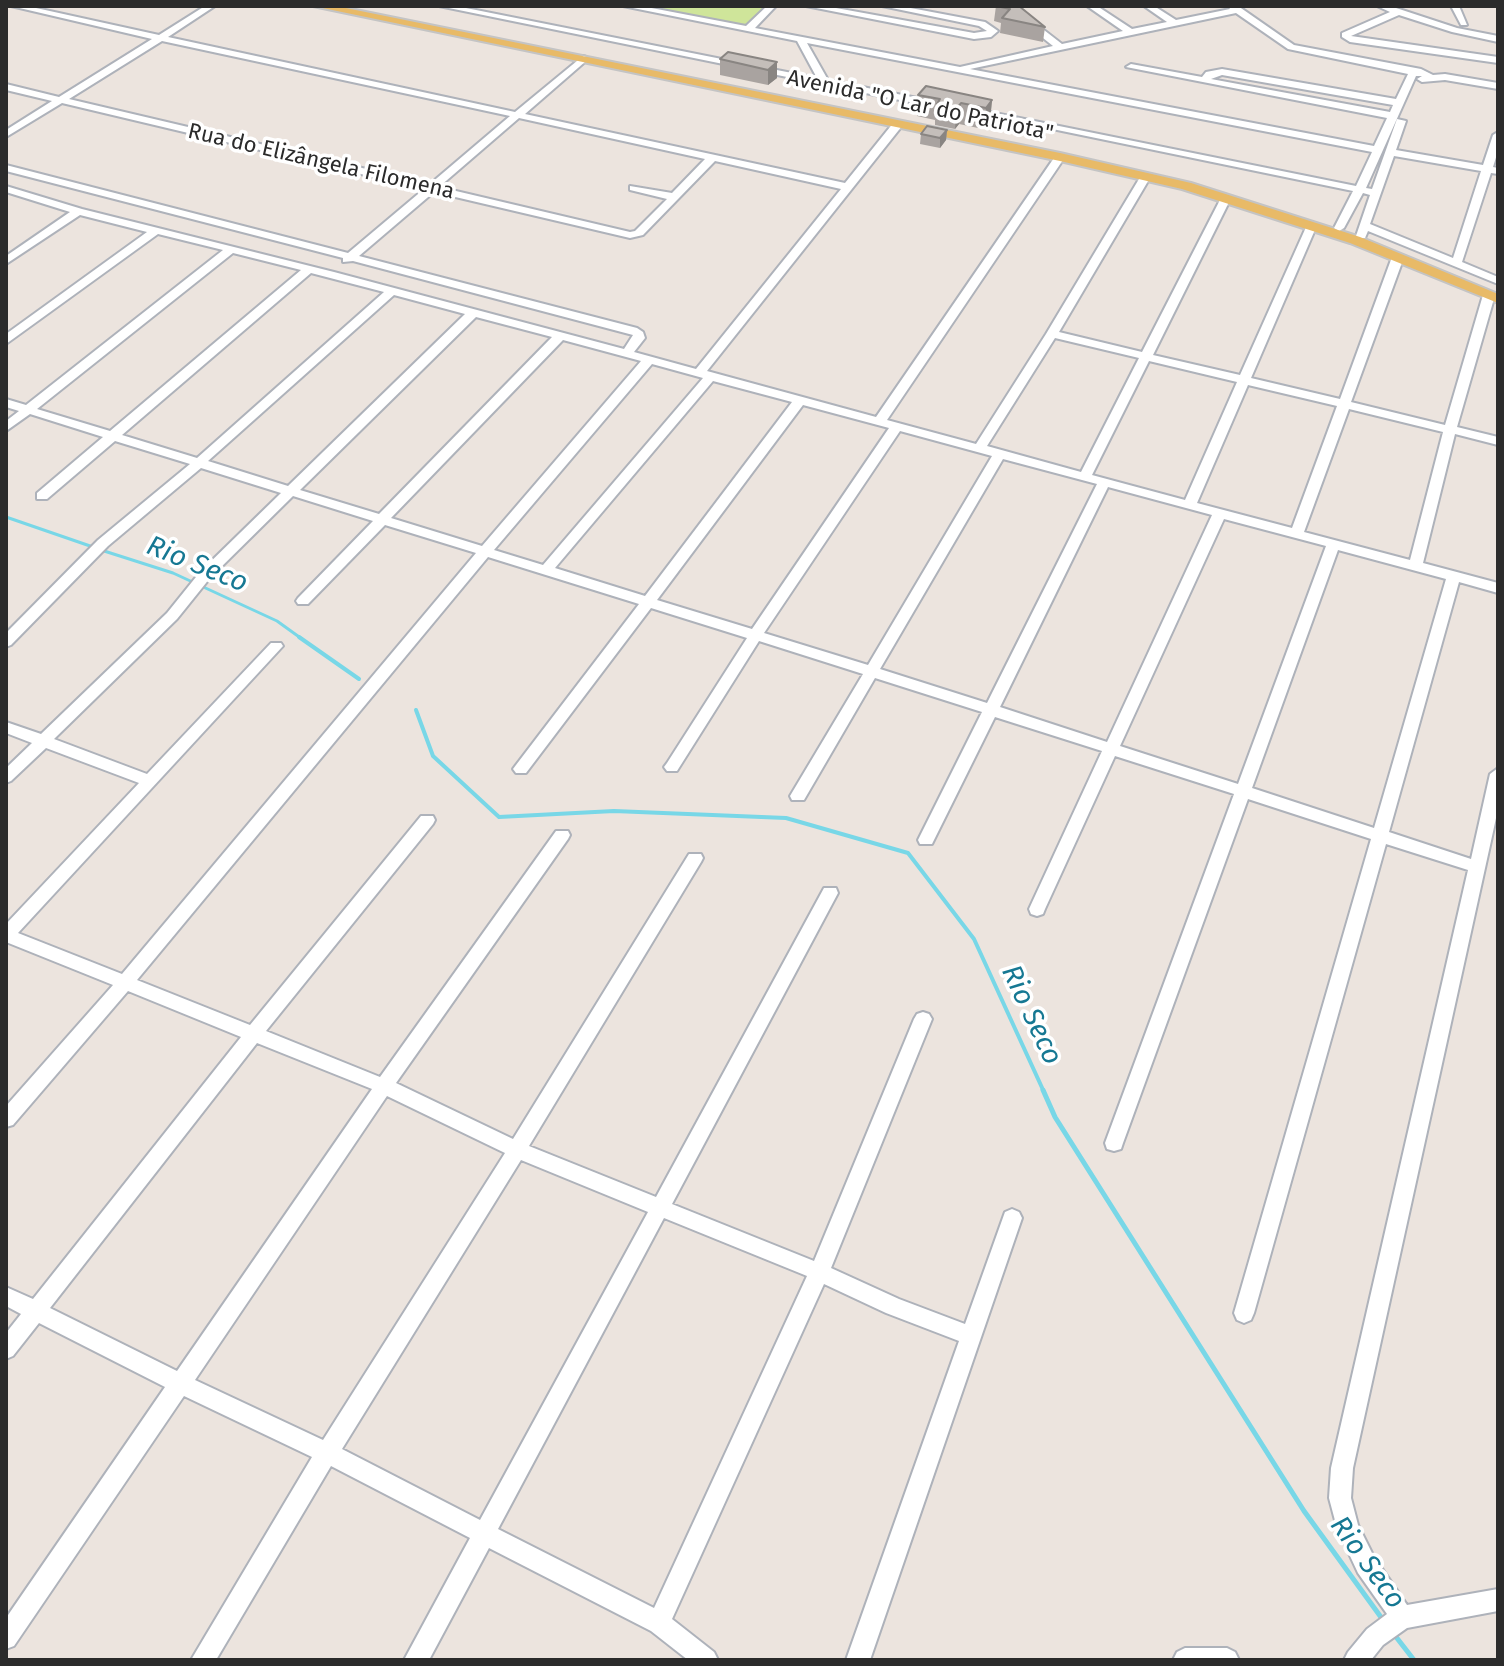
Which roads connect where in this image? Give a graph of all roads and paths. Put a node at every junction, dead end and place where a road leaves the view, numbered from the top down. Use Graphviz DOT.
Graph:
graph roads {
  1 [pos="15,6"];
  2 [pos="211,6"];
  3 [pos="319,6"];
  4 [pos="355,6"];
  5 [pos="443,6"];
  6 [pos="627,6"];
  7 [pos="772,6"];
  8 [pos="810,6"];
  9 [pos="886,6"];
  10 [pos="1007,6"];
  11 [pos="1091,6"];
  12 [pos="1148,6"];
  13 [pos="1381,6"];
  14 [pos="1455,6"];
  15 [pos="1234,8"];
  16 [pos="908,10"];
  17 [pos="1397,12"];
  18 [pos="896,22"];
  19 [pos="1464,23"];
  20 [pos="1176,24"];
  21 [pos="747,30"];
  22 [pos="1132,33"];
  23 [pos="160,38"];
  24 [pos="1498,39"];
  25 [pos="801,41"];
  26 [pos="827,45"];
  27 [pos="1062,48"];
  28 [pos="809,54"];
  29 [pos="583,59"];
  30 [pos="1498,60"];
  31 [pos="1131,67"];
  32 [pos="956,69"];
  33 [pos="1420,76"];
  34 [pos="1205,81"];
  35 [pos="824,82"];
  36 [pos="1498,86"];
  37 [pos="6,87"];
  38 [pos="61,100"];
  39 [pos="1400,103"];
  40 [pos="946,107"];
  41 [pos="961,110"];
  42 [pos="518,115"];
  43 [pos="1394,116"];
  44 [pos="898,124"];
  45 [pos="6,134"];
  46 [pos="1498,135"];
  47 [pos="1378,150"];
  48 [pos="1391,152"];
  49 [pos="1060,157"];
  50 [pos="712,158"];
  51 [pos="6,168"];
  52 [pos="1492,170"];
  53 [pos="1146,176"];
  54 [pos="848,187"];
  55 [pos="434,188"];
  56 [pos="634,188"];
  57 [pos="1360,189"];
  58 [pos="7,191"];
  59 [pos="1377,193"];
  60 [pos="674,197"];
  61 [pos="1226,198"];
  62 [pos="78,211"];
  63 [pos="1312,225"];
  64 [pos="1339,228"];
  65 [pos="155,231"];
  66 [pos="1363,231"];
  67 [pos="230,250"];
  68 [pos="352,256"];
  69 [pos="1398,257"];
  70 [pos="6,261"];
  71 [pos="1457,262"];
  72 [pos="309,269"];
  73 [pos="330,274"];
  74 [pos="1498,281"];
  75 [pos="392,291"];
  76 [pos="1495,296"];
  77 [pos="473,313"];
  78 [pos="1052,334"];
  79 [pos="559,337"];
  80 [pos="6,340"];
  81 [pos="627,354"];
  82 [pos="1143,358"];
  83 [pos="649,360"];
  84 [pos="704,375"];
  85 [pos="1243,382"];
  86 [pos="799,402"];
  87 [pos="6,403"];
  88 [pos="1346,405"];
  89 [pos="28,409"];
  90 [pos="879,422"];
  91 [pos="6,427"];
  92 [pos="896,427"];
  93 [pos="1450,430"];
  94 [pos="112,436"];
  95 [pos="1498,441"];
  96 [pos="978,450"];
  97 [pos="998,456"];
  98 [pos="200,462"];
  99 [pos="1085,476"];
  100 [pos="1105,481"];
  101 [pos="292,490"];
  102 [pos="42,496"];
  103 [pos="1189,505"];
  104 [pos="1220,513"];
  105 [pos="383,519"];
  106 [pos="1297,533"];
  107 [pos="1334,543"];
  108 [pos="485,551"];
  109 [pos="1416,565"];
  110 [pos="546,570"];
  111 [pos="1454,576"];
  112 [pos="1498,588"];
  113 [pos="303,601"];
  114 [pos="648,603"];
  115 [pos="755,636"];
  116 [pos="6,642"];
  117 [pos="276,646"];
  118 [pos="874,672"];
  119 [pos="991,711"];
  120 [pos="6,727"];
  121 [pos="44,741"];
  122 [pos="1111,749"];
  123 [pos="672,767"];
  124 [pos="521,769"];
  125 [pos="1498,774"];
  126 [pos="6,777"];
  127 [pos="151,781"];
  128 [pos="1244,793"];
  129 [pos="798,796"];
  130 [pos="427,820"];
  131 [pos="562,835"];
  132 [pos="1379,835"];
  133 [pos="926,840"];
  134 [pos="1490,846"];
  135 [pos="695,858"];
  136 [pos="1477,867"];
  137 [pos="830,893"];
  138 [pos="1037,909"];
  139 [pos="6,935"];
  140 [pos="124,984"];
  141 [pos="923,1019"];
  142 [pos="254,1033"];
  143 [pos="384,1086"];
  144 [pos="6,1119"];
  145 [pos="1114,1143"];
  146 [pos="517,1150"];
  147 [pos="662,1207"];
  148 [pos="1012,1218"];
  149 [pos="819,1272"];
  150 [pos="6,1296"];
  151 [pos="36,1310"];
  152 [pos="1244,1313"];
  153 [pos="971,1336"];
  154 [pos="6,1349"];
  155 [pos="180,1384"];
  156 [pos="327,1453"];
  157 [pos="485,1535"];
  158 [pos="1494,1605"];
  159 [pos="1402,1617"];
  160 [pos="659,1623"];
  161 [pos="6,1638"];
  162 [pos="203,1660"];
  163 [pos="416,1660"];
  164 [pos="706,1660"];
  165 [pos="858,1660"];
  166 [pos="1185,1660"];
  167 [pos="1227,1660"];
  168 [pos="1356,1660"];
  1 -- 23 [label="street"];
  2 -- 23 [label="street"];
  3 -- 29 [label="main road, Avenida \"O Lar do Patriota\""];
  4 -- 64 [label="main road, Avenida \"O Lar do Patriota\""];
  5 -- 35 [label="street"];
  6 -- 21 [label="street"];
  7 -- 21 [label="street"];
  8 -- 18 [label="street"];
  9 -- 16 [label="street"];
  10 -- 27 [label="street"];
  11 -- 22 [label="street"];
  12 -- 20 [label="street"];
  13 -- 17 [label="street"];
  14 -- 19 [label="street"];
  15 -- 20 [label="street"];
  15 -- 33 [label="street"];
  16 -- 18 [label="street"];
  16 -- 18 [label="street"];
  17 -- 24 [label="street"];
  17 -- 30 [label="street"];
  20 -- 22 [label="street"];
  21 -- 25 [label="street"];
  22 -- 27 [label="street"];
  23 -- 38 [label="street"];
  23 -- 42 [label="street"];
  25 -- 26 [label="street"];
  25 -- 28 [label="street"];
  26 -- 28 [label="street"];
  26 -- 32 [label="street"];
  27 -- 32 [label="street"];
  28 -- 35 [label="street"];
  29 -- 42 [label="street"];
  29 -- 44 [label="main road, Avenida \"O Lar do Patriota\""];
  31 -- 34 [label="street"];
  32 -- 47 [label="street"];
  33 -- 36 [label="street"];
  33 -- 39 [label="street"];
  33 -- 48 [label="street"];
  34 -- 39 [label="street"];
  34 -- 43 [label="street"];
  35 -- 40 [label="street"];
  37 -- 38 [label="street, Rua do Elizângela Filomena"];
  38 -- 45 [label="street"];
  38 -- 55 [label="street, Rua do Elizângela Filomena"];
  39 -- 43 [label="street"];
  41 -- 57 [label="street"];
  42 -- 50 [label="street"];
  42 -- 55 [label="street"];
  43 -- 47 [label="street"];
  44 -- 49 [label="main road, Avenida \"O Lar do Patriota\""];
  44 -- 54 [label="street"];
  46 -- 52 [label="street"];
  47 -- 57 [label="street"];
  48 -- 52 [label="street"];
  48 -- 59 [label="street"];
  49 -- 53 [label="main road, Avenida \"O Lar do Patriota\""];
  49 -- 90 [label="street"];
  50 -- 54 [label="street"];
  50 -- 60 [label="street"];
  51 -- 68 [label="street"];
  52 -- 71 [label="street"];
  53 -- 61 [label="main road, Avenida \"O Lar do Patriota\""];
  53 -- 78 [label="street"];
  54 -- 84 [label="street"];
  55 -- 60 [label="street, Rua do Elizângela Filomena"];
  55 -- 68 [label="street"];
  56 -- 60 [label="street"];
  57 -- 59 [label="street"];
  57 -- 64 [label="street"];
  58 -- 62 [label="street"];
  59 -- 66 [label="street"];
  61 -- 63 [label="main road, Avenida \"O Lar do Patriota\""];
  61 -- 82 [label="street"];
  62 -- 65 [label="street"];
  62 -- 70 [label="street"];
  63 -- 69 [label="main road, Avenida \"O Lar do Patriota\""];
  63 -- 85 [label="street"];
  64 -- 66 [label="main road, Avenida \"O Lar do Patriota\""];
  65 -- 67 [label="street"];
  65 -- 80 [label="street"];
  66 -- 71 [label="street"];
  66 -- 76 [label="main road, Avenida \"O Lar do Patriota\""];
  67 -- 72 [label="street"];
  67 -- 89 [label="street"];
  68 -- 73 [label="street"];
  68 -- 81 [label="street"];
  69 -- 76 [label="main road, Avenida \"O Lar do Patriota\""];
  69 -- 88 [label="street"];
  71 -- 74 [label="street"];
  72 -- 73 [label="street"];
  72 -- 94 [label="street"];
  73 -- 75 [label="street"];
  75 -- 77 [label="street"];
  75 -- 98 [label="street"];
  76 -- 93 [label="street"];
  77 -- 79 [label="street"];
  77 -- 101 [label="street"];
  78 -- 82 [label="street"];
  78 -- 96 [label="street"];
  79 -- 81 [label="street"];
  79 -- 105 [label="street"];
  81 -- 83 [label="street"];
  82 -- 85 [label="street"];
  82 -- 99 [label="street"];
  83 -- 84 [label="street"];
  83 -- 108 [label="street"];
  84 -- 86 [label="street"];
  84 -- 110 [label="street"];
  85 -- 88 [label="street"];
  85 -- 103 [label="street"];
  86 -- 90 [label="street"];
  86 -- 114 [label="street"];
  87 -- 89 [label="street"];
  88 -- 93 [label="street"];
  88 -- 106 [label="street"];
  89 -- 91 [label="street"];
  89 -- 94 [label="street"];
  90 -- 92 [label="street"];
  92 -- 96 [label="street"];
  92 -- 115 [label="street"];
  93 -- 95 [label="street"];
  93 -- 109 [label="street"];
  94 -- 98 [label="street"];
  94 -- 102 [label="street"];
  96 -- 97 [label="street"];
  97 -- 99 [label="street"];
  97 -- 118 [label="street"];
  98 -- 101 [label="street"];
  98 -- 116 [label="street"];
  99 -- 100 [label="street"];
  100 -- 103 [label="street"];
  100 -- 119 [label="street"];
  101 -- 105 [label="street"];
  101 -- 121 [label="street"];
  103 -- 104 [label="street"];
  104 -- 106 [label="street"];
  104 -- 122 [label="street"];
  105 -- 108 [label="street"];
  105 -- 113 [label="street"];
  106 -- 107 [label="street"];
  107 -- 109 [label="street"];
  107 -- 128 [label="street"];
  108 -- 110 [label="street"];
  108 -- 140 [label="street"];
  109 -- 111 [label="street"];
  110 -- 114 [label="street"];
  111 -- 112 [label="street"];
  111 -- 132 [label="street"];
  114 -- 115 [label="street"];
  114 -- 124 [label="street"];
  115 -- 118 [label="street"];
  115 -- 123 [label="street"];
  117 -- 127 [label="street"];
  118 -- 119 [label="street"];
  118 -- 129 [label="street"];
  119 -- 122 [label="street"];
  119 -- 133 [label="street"];
  120 -- 121 [label="street"];
  121 -- 126 [label="street"];
  121 -- 127 [label="street"];
  122 -- 128 [label="street"];
  122 -- 138 [label="street"];
  125 -- 134 [label="street"];
  127 -- 139 [label="street"];
  128 -- 132 [label="street"];
  128 -- 145 [label="street"];
  130 -- 142 [label="street"];
  131 -- 143 [label="street"];
  132 -- 136 [label="street"];
  132 -- 152 [label="street"];
  134 -- 136 [label="street"];
  135 -- 146 [label="street"];
  136 -- 159 [label="street"];
  137 -- 147 [label="street"];
  139 -- 140 [label="street"];
  140 -- 142 [label="street"];
  140 -- 144 [label="street"];
  141 -- 149 [label="street"];
  142 -- 143 [label="street"];
  142 -- 151 [label="street"];
  143 -- 146 [label="street"];
  143 -- 155 [label="street"];
  146 -- 147 [label="street"];
  146 -- 156 [label="street"];
  147 -- 149 [label="street"];
  147 -- 157 [label="street"];
  148 -- 153 [label="street"];
  149 -- 153 [label="street"];
  149 -- 160 [label="street"];
  150 -- 151 [label="street"];
  151 -- 154 [label="street"];
  151 -- 155 [label="street"];
  153 -- 165 [label="street"];
  155 -- 156 [label="street"];
  155 -- 161 [label="street"];
  156 -- 157 [label="street"];
  156 -- 162 [label="street"];
  157 -- 160 [label="street"];
  157 -- 163 [label="street"];
  158 -- 159 [label="street"];
  159 -- 168 [label="street"];
  160 -- 164 [label="street"];
  166 -- 167 [label="street"];
}
